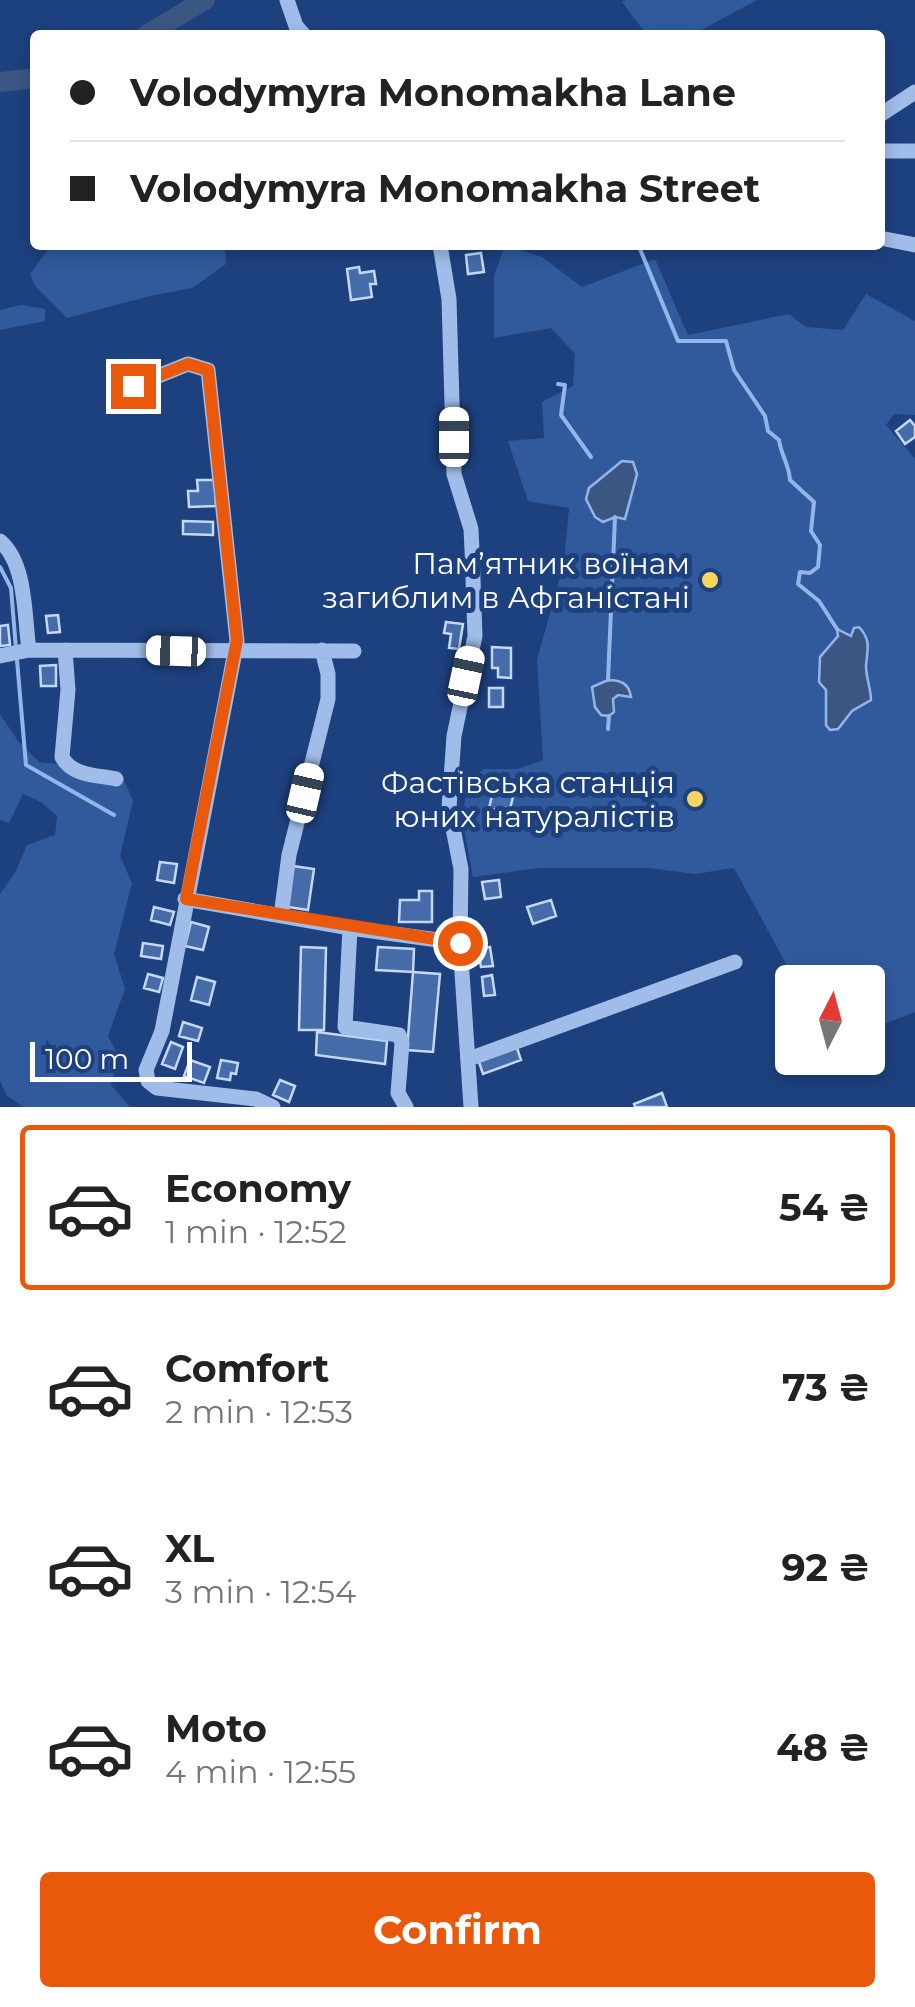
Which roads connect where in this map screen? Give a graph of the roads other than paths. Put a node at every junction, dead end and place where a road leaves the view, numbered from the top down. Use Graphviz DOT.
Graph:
graph roads {
  1 [pos="286,0"];
  2 [pos="300,30"];
  3 [pos="915,92"];
  4 [pos="885,111"];
  5 [pos="885,150"];
  6 [pos="915,152"];
  7 [pos="885,239"];
  8 [pos="915,245"];
  9 [pos="441,250"];
  10 [pos="133,386"];
  11 [pos="0,541"];
  12 [pos="29,650"];
  13 [pos="65,650"];
  14 [pos="322,650"];
  15 [pos="354,650"];
  16 [pos="233,652"];
  17 [pos="0,656"];
  18 [pos="116,779"];
  19 [pos="186,899"];
  20 [pos="281,916"];
  21 [pos="350,928"];
  22 [pos="460,943"];
  23 [pos="735,962"];
  24 [pos="469,1059"];
  25 [pos="273,1107"];
  26 [pos="406,1107"];
  27 [pos="472,1107"];
  1 -- 2 [label="street"];
  3 -- 4 [label="street"];
  5 -- 6 [label="street"];
  7 -- 8 [label="street"];
  9 -- 22 [label="street"];
  10 -- 16 [label="street"];
  11 -- 12 [label="street"];
  12 -- 13 [label="street"];
  12 -- 17 [label="street"];
  13 -- 16 [label="street"];
  13 -- 18 [label="street"];
  14 -- 15 [label="street"];
  14 -- 16 [label="street"];
  14 -- 20 [label="street"];
  16 -- 19 [label="street"];
  19 -- 20 [label="street"];
  19 -- 25 [label="street"];
  20 -- 21 [label="street"];
  21 -- 22 [label="street"];
  21 -- 26 [label="street"];
  22 -- 24 [label="street"];
  23 -- 24 [label="street"];
  24 -- 27 [label="street"];
}
